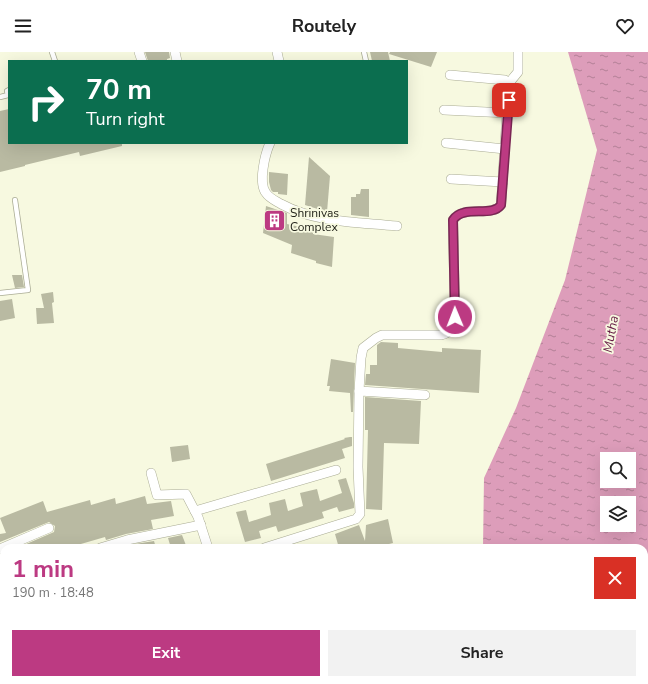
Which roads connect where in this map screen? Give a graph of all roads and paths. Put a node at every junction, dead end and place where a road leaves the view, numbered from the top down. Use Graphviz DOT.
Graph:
graph roads {
  1 [pos="518,52"];
  2 [pos="450,75"];
  3 [pos="509,83"];
  4 [pos="444,110"];
  5 [pos="508,114"];
  6 [pos="270,144"];
  7 [pos="446,144"];
  8 [pos="505,149"];
  9 [pos="451,179"];
  10 [pos="503,182"];
  11 [pos="16,200"];
  12 [pos="397,226"];
  13 [pos="0,293"];
  14 [pos="359,391"];
  15 [pos="425,394"];
  16 [pos="336,470"];
  17 [pos="151,474"];
  18 [pos="195,511"];
  19 [pos="201,525"];
  20 [pos="49,528"];
  21 [pos="12,544"];
  22 [pos="114,544"];
  23 [pos="207,544"];
  24 [pos="277,544"];
  1 -- 3 [label="street"];
  2 -- 3 [label="street"];
  3 -- 5 [label="street"];
  4 -- 5 [label="street"];
  5 -- 8 [label="street"];
  6 -- 12 [label="street"];
  7 -- 8 [label="street"];
  8 -- 10 [label="street"];
  9 -- 10 [label="street"];
  10 -- 14 [label="street"];
  11 -- 13 [label="lane"];
  14 -- 15 [label="street"];
  14 -- 24 [label="street"];
  16 -- 18 [label="street"];
  17 -- 18 [label="street"];
  18 -- 19 [label="street"];
  19 -- 22 [label="street"];
  19 -- 23 [label="street"];
  20 -- 21 [label="street"];
}
